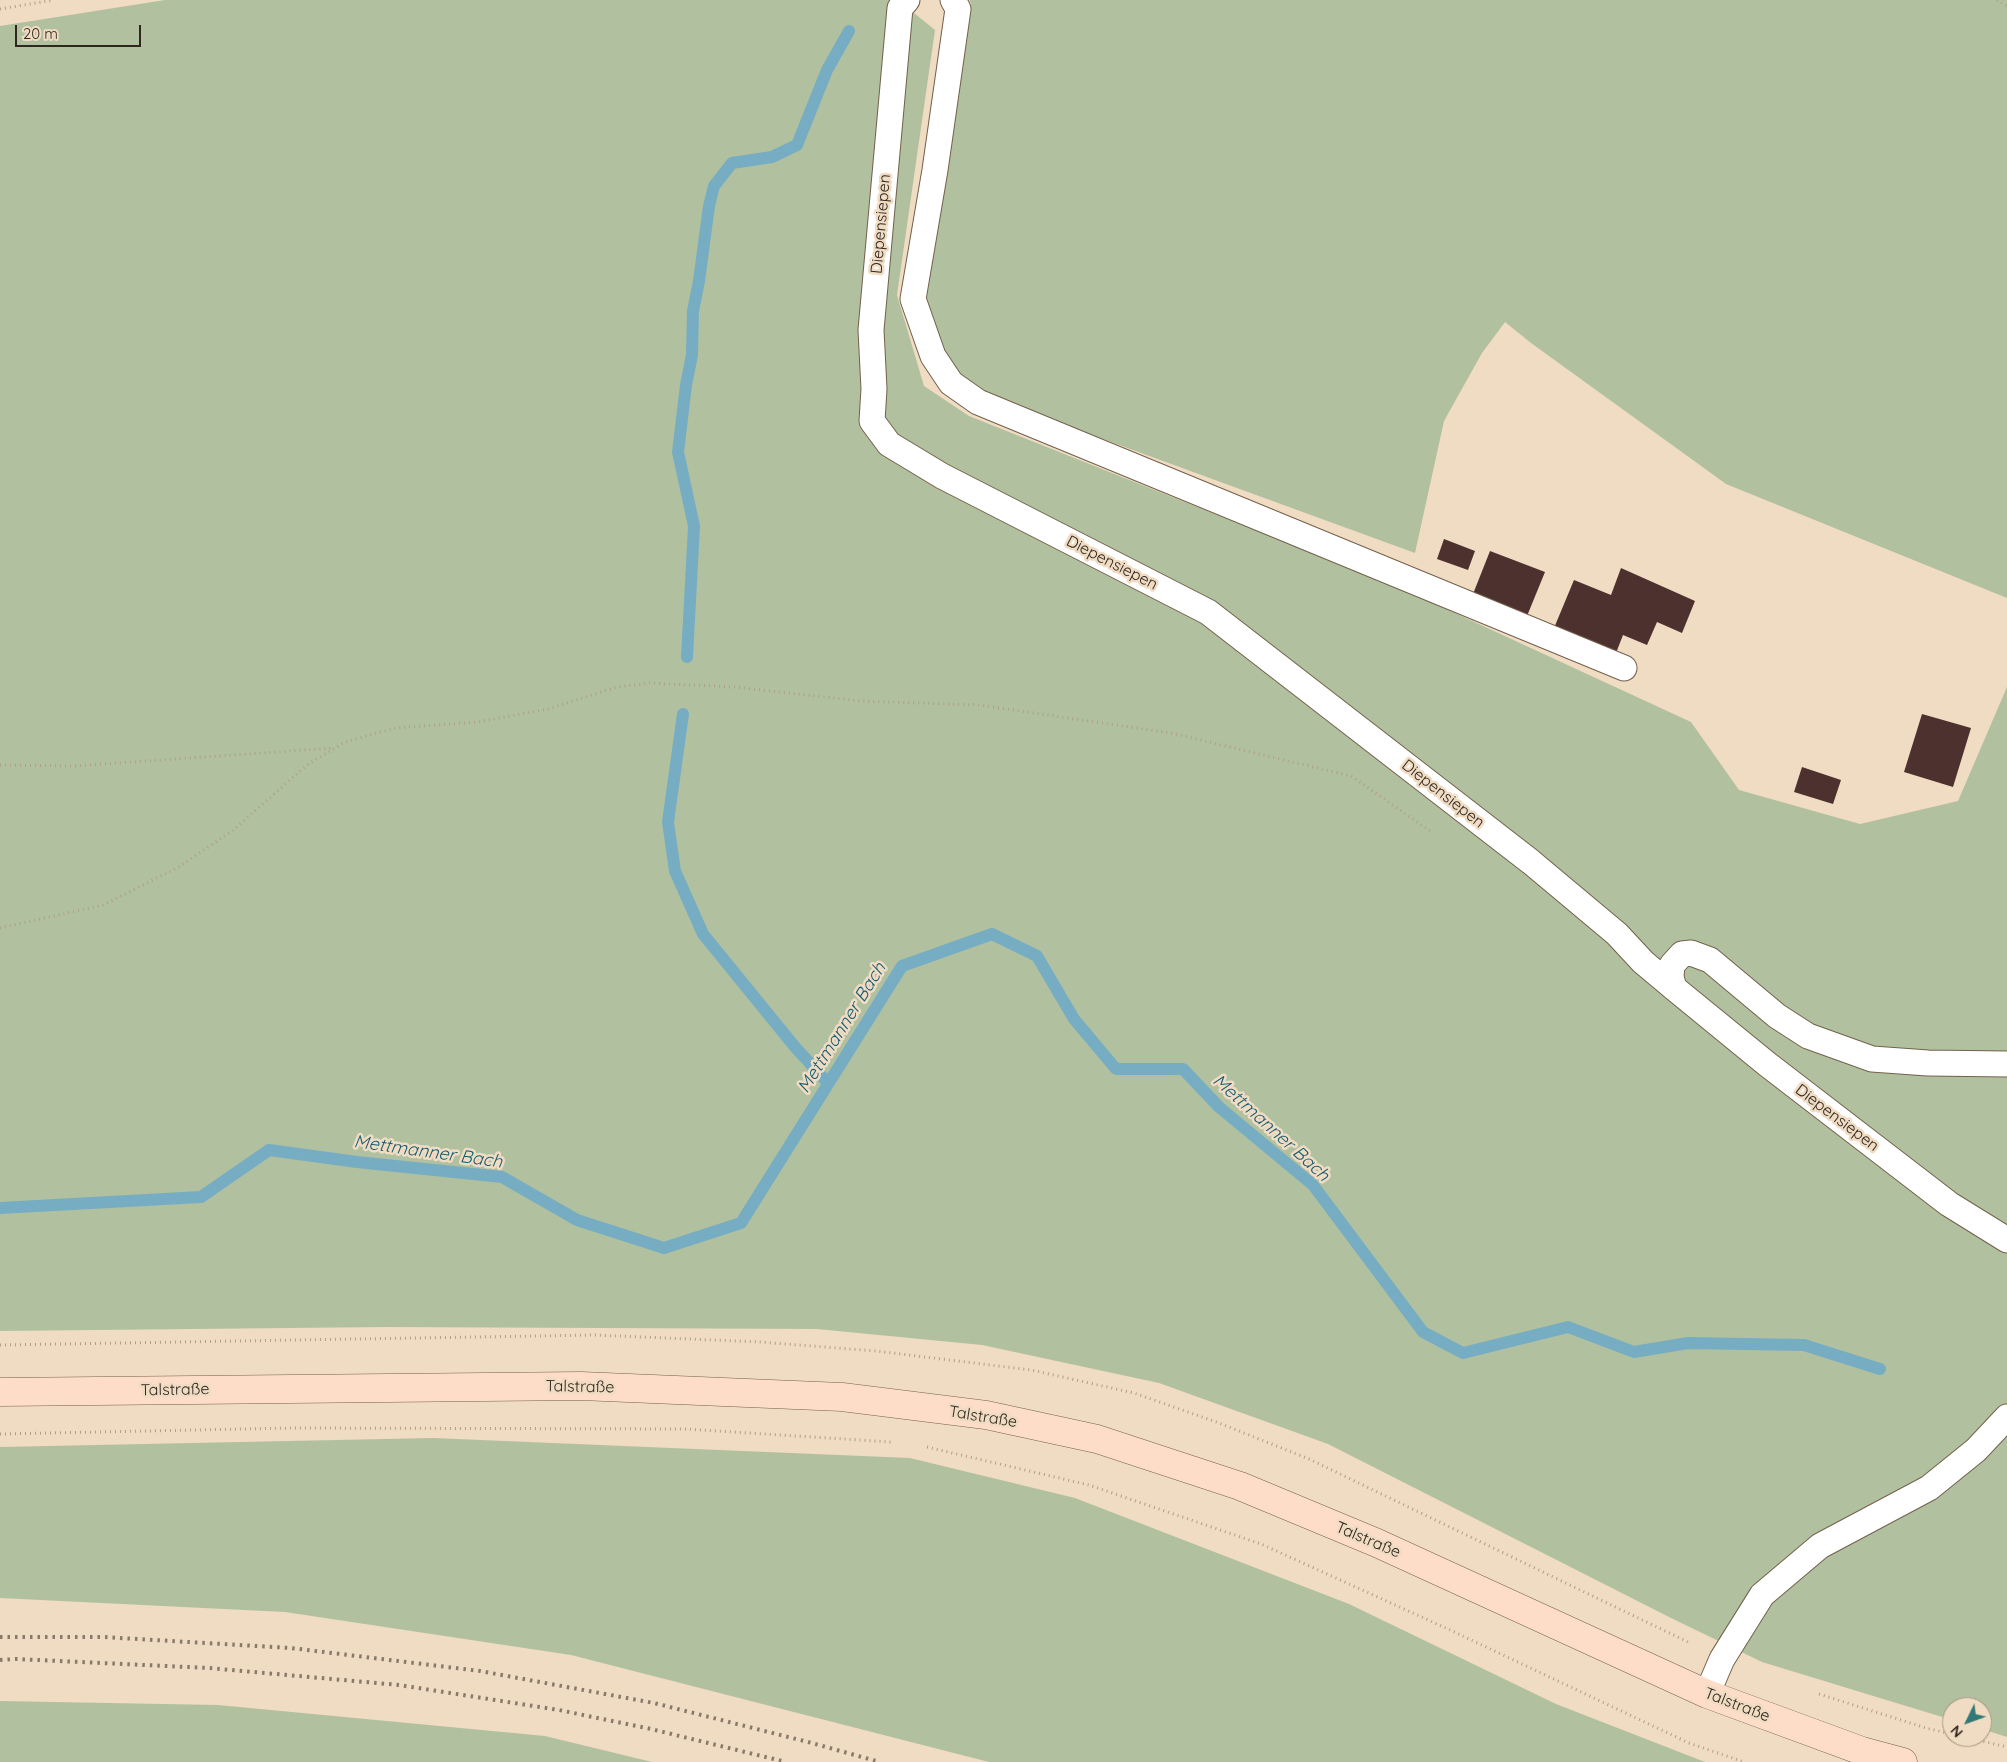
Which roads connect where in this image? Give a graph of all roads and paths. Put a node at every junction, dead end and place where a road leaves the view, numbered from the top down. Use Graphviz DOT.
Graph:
graph roads {
  1 [pos="54,0"];
  2 [pos="907,0"];
  3 [pos="953,0"];
  4 [pos="1997,0"];
  5 [pos="2007,6"];
  6 [pos="0,9"];
  7 [pos="1624,668"];
  8 [pos="334,748"];
  9 [pos="0,765"];
  10 [pos="1438,837"];
  11 [pos="0,928"];
  12 [pos="1674,988"];
  13 [pos="2007,1064"];
  14 [pos="2007,1240"];
  15 [pos="0,1392"];
  16 [pos="2007,1417"];
  17 [pos="0,1434"];
  18 [pos="896,1443"];
  19 [pos="925,1446"];
  20 [pos="1810,1691"];
  21 [pos="1707,1694"];
  22 [pos="1942,1732"];
  23 [pos="1992,1744"];
  24 [pos="2007,1747"];
  25 [pos="1744,1762"];
  26 [pos="1902,1762"];
  1 -- 6 [label="path"];
  2 -- 12 [label="lane, Diepensiepen"];
  3 -- 7 [label="lane"];
  4 -- 5 [label="path"];
  8 -- 9 [label="path"];
  8 -- 10 [label="path"];
  8 -- 11 [label="path"];
  12 -- 13 [label="lane"];
  12 -- 14 [label="lane, Diepensiepen"];
  15 -- 21 [label="main road, Talstraße"];
  16 -- 21 [label="lane"];
  17 -- 18 [label="path"];
  19 -- 25 [label="path"];
  20 -- 22 [label="path"];
  21 -- 26 [label="main road, Talstraße"];
  23 -- 24 [label="path"];
}
